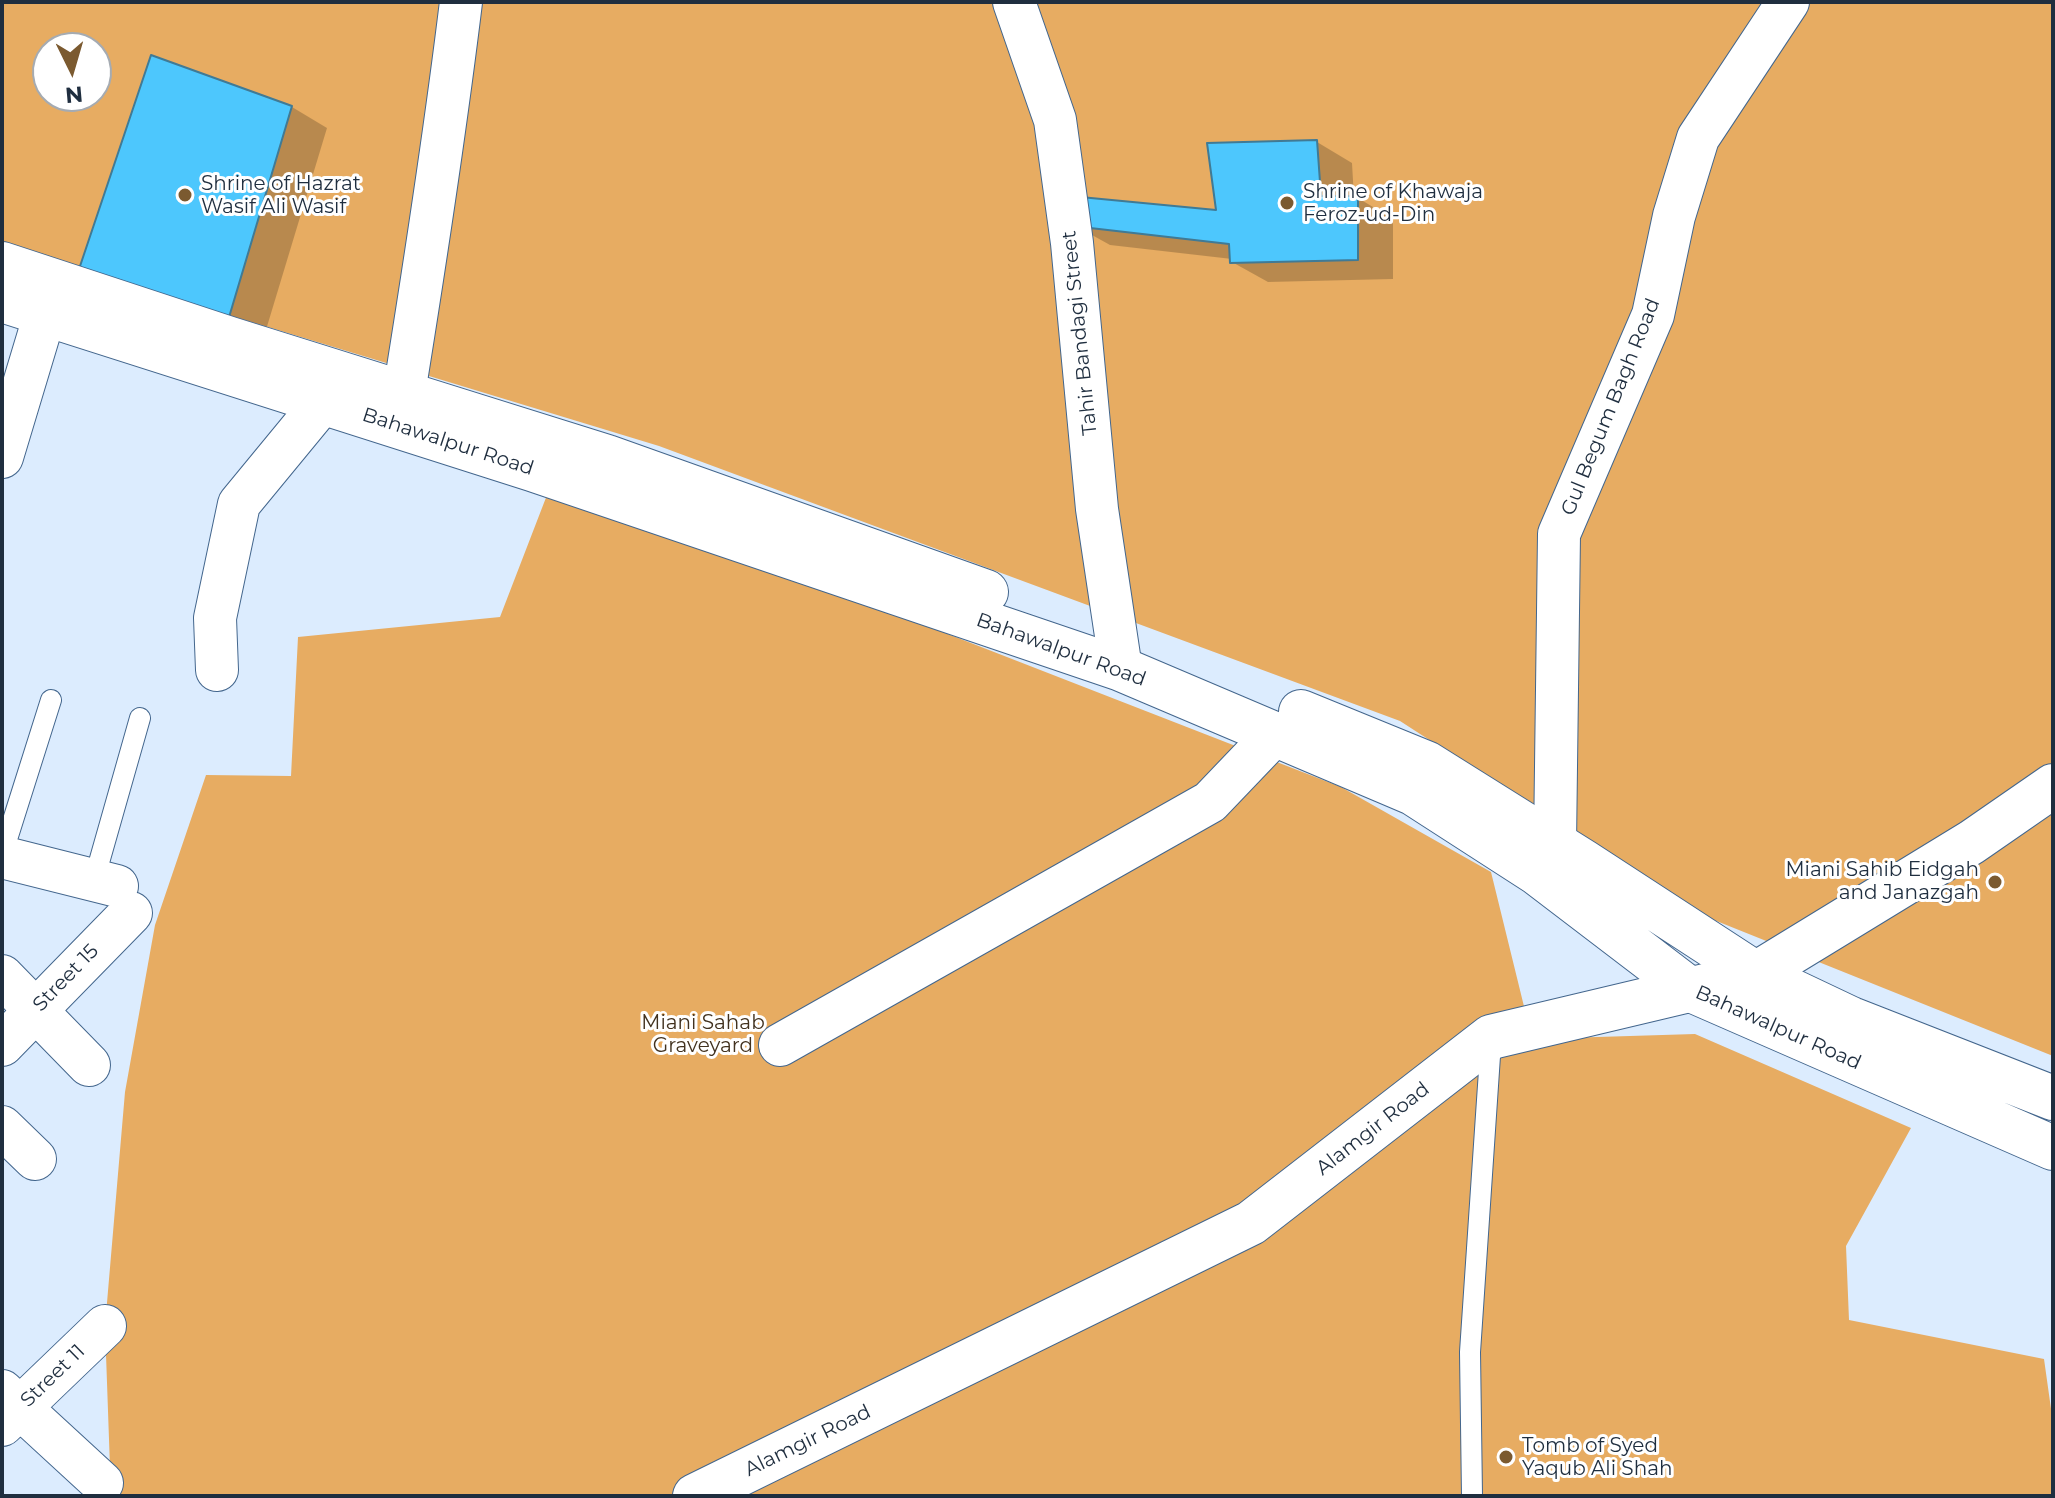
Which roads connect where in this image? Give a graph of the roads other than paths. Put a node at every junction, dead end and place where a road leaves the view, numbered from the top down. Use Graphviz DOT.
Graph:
graph roads {
  1 [pos="461,2"];
  2 [pos="1014,2"];
  3 [pos="1788,2"];
  4 [pos="2,264"];
  5 [pos="2,300"];
  6 [pos="45,314"];
  7 [pos="404,393"];
  8 [pos="323,402"];
  9 [pos="2,457"];
  10 [pos="1118,653"];
  11 [pos="217,670"];
  12 [pos="51,700"];
  13 [pos="140,718"];
  14 [pos="1275,734"];
  15 [pos="2053,786"];
  16 [pos="1555,844"];
  17 [pos="2,856"];
  18 [pos="114,893"];
  19 [pos="1756,974"];
  20 [pos="2,976"];
  21 [pos="1689,989"];
  22 [pos="36,1010"];
  23 [pos="1491,1037"];
  24 [pos="2,1045"];
  25 [pos="780,1045"];
  26 [pos="89,1065"];
  27 [pos="2053,1098"];
  28 [pos="2,1127"];
  29 [pos="2053,1148"];
  30 [pos="35,1159"];
  31 [pos="105,1326"];
  32 [pos="8,1408"];
  33 [pos="102,1483"];
  34 [pos="695,1496"];
  35 [pos="1472,1496"];
  1 -- 7 [label="street"];
  2 -- 10 [label="street, Tahir Bandagi Street"];
  3 -- 16 [label="street, Gul Begum Bagh Road"];
  4 -- 7 [label="main road, Bahawalpur Road"];
  5 -- 6 [label="main road, Bahawalpur Road"];
  6 -- 8 [label="main road, Bahawalpur Road"];
  6 -- 9 [label="street"];
  7 -- 10 [label="main road, Bahawalpur Road"];
  8 -- 10 [label="main road, Bahawalpur Road"];
  8 -- 11 [label="street"];
  10 -- 14 [label="main road, Bahawalpur Road"];
  10 -- 16 [label="main road, Bahawalpur Road"];
  12 -- 17 [label="lane"];
  13 -- 18 [label="lane"];
  14 -- 21 [label="main road, Bahawalpur Road"];
  14 -- 25 [label="street"];
  15 -- 19 [label="main road, Alamgir Road"];
  16 -- 19 [label="main road, Bahawalpur Road"];
  17 -- 18 [label="street"];
  18 -- 22 [label="street, Street 15"];
  19 -- 21 [label="main road, Alamgir Road"];
  19 -- 27 [label="main road, Bahawalpur Road"];
  20 -- 22 [label="street"];
  21 -- 23 [label="main road, Alamgir Road"];
  21 -- 29 [label="main road, Bahawalpur Road"];
  22 -- 24 [label="street, Street 15"];
  22 -- 26 [label="street"];
  23 -- 34 [label="main road, Alamgir Road"];
  23 -- 35 [label="lane"];
  28 -- 30 [label="street"];
  31 -- 32 [label="street, Street 11"];
  32 -- 33 [label="street"];
}
